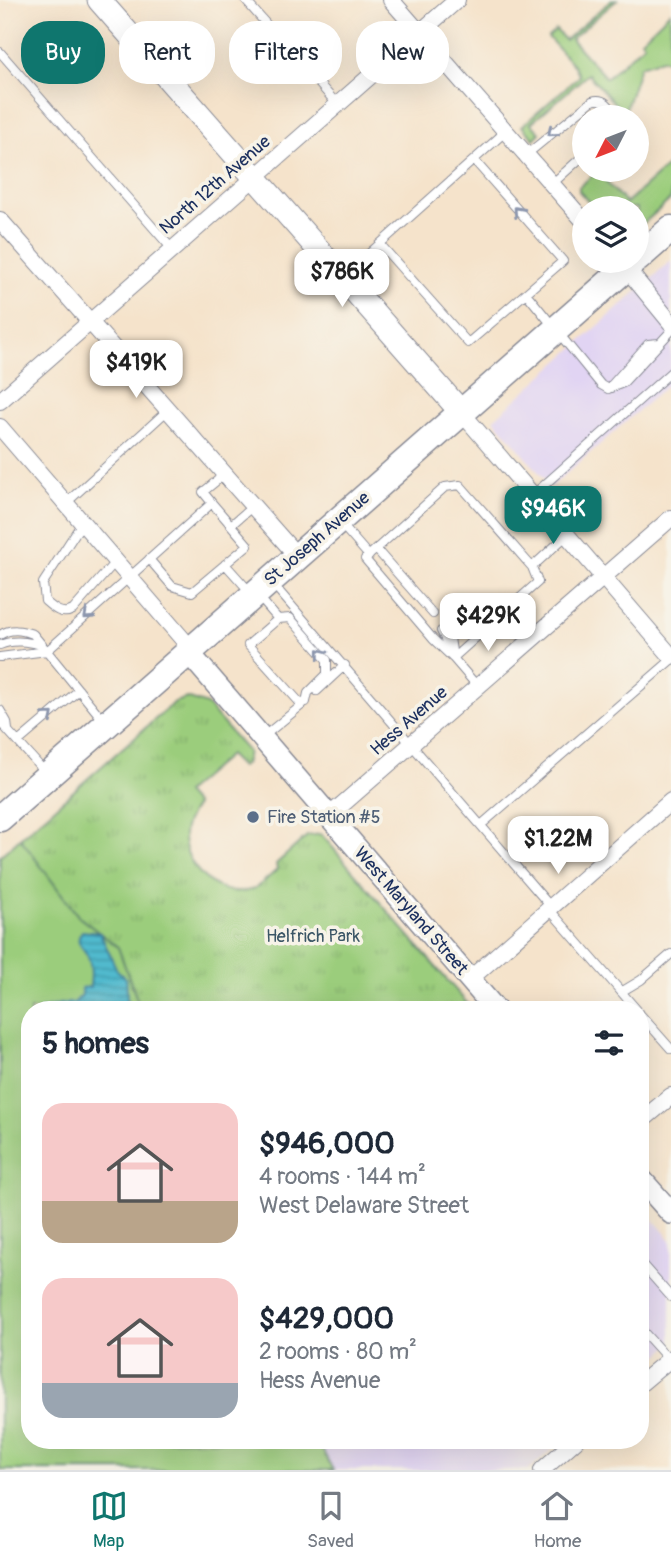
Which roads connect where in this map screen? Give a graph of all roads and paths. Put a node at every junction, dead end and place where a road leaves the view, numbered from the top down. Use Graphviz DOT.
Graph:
graph roads {
  1 [pos="99,0"];
  2 [pos="245,0"];
  3 [pos="391,0"];
  4 [pos="457,0"];
  5 [pos="409,21"];
  6 [pos="433,21"];
  7 [pos="0,52"];
  8 [pos="449,68"];
  9 [pos="360,84"];
  10 [pos="337,104"];
  11 [pos="587,105"];
  12 [pos="609,105"];
  13 [pos="572,117"];
  14 [pos="505,132"];
  15 [pos="526,155"];
  16 [pos="474,160"];
  17 [pos="572,166"];
  18 [pos="254,177"];
  19 [pos="552,184"];
  20 [pos="572,207"];
  21 [pos="0,220"];
  22 [pos="671,229"];
  23 [pos="380,244"];
  24 [pos="649,246"];
  25 [pos="172,248"];
  26 [pos="617,273"];
  27 [pos="637,273"];
  28 [pos="343,277"];
  29 [pos="526,293"];
  30 [pos="89,323"];
  31 [pos="671,323"];
  32 [pos="556,330"];
  33 [pos="671,331"];
  34 [pos="671,372"];
  35 [pos="0,401"];
  36 [pos="169,409"];
  37 [pos="462,413"];
  38 [pos="0,427"];
  39 [pos="225,474"];
  40 [pos="533,495"];
  41 [pos="212,503"];
  42 [pos="65,504"];
  43 [pos="253,506"];
  44 [pos="671,518"];
  45 [pos="339,521"];
  46 [pos="82,523"];
  47 [pos="231,525"];
  48 [pos="567,535"];
  49 [pos="371,554"];
  50 [pos="298,557"];
  51 [pos="149,559"];
  52 [pos="115,562"];
  53 [pos="225,564"];
  54 [pos="532,567"];
  55 [pos="603,577"];
  56 [pos="128,578"];
  57 [pos="260,590"];
  58 [pos="431,615"];
  59 [pos="278,619"];
  60 [pos="443,629"];
  61 [pos="0,635"];
  62 [pos="0,645"];
  63 [pos="45,648"];
  64 [pos="190,652"];
  65 [pos="0,657"];
  66 [pos="453,658"];
  67 [pos="671,658"];
  68 [pos="345,666"];
  69 [pos="478,687"];
  70 [pos="79,690"];
  71 [pos="304,703"];
  72 [pos="0,710"];
  73 [pos="0,722"];
  74 [pos="107,724"];
  75 [pos="8,731"];
  76 [pos="262,738"];
  77 [pos="18,742"];
  78 [pos="413,744"];
  79 [pos="48,776"];
  80 [pos="671,801"];
  81 [pos="330,816"];
  82 [pos="0,818"];
  83 [pos="481,825"];
  84 [pos="550,908"];
  85 [pos="671,954"];
  86 [pos="470,979"];
  87 [pos="621,992"];
  88 [pos="488,1001"];
  89 [pos="628,1001"];
  90 [pos="649,1024"];
  91 [pos="671,1049"];
  92 [pos="671,1096"];
  93 [pos="649,1114"];
  94 [pos="649,1188"];
  95 [pos="671,1213"];
  96 [pos="649,1272"];
  97 [pos="671,1297"];
  98 [pos="649,1337"];
  99 [pos="670,1359"];
  100 [pos="649,1376"];
  101 [pos="566,1449"];
  102 [pos="542,1470"];
  1 -- 18 [label="main road"];
  2 -- 10 [label="lane"];
  3 -- 5 [label="street"];
  4 -- 6 [label="street, North 12th Avenue"];
  7 -- 25 [label="lane"];
  8 -- 14 [label="street"];
  9 -- 10 [label="street, North 12th Avenue"];
  10 -- 18 [label="street, North 12th Avenue"];
  12 -- 11 [label="lane, one-way"];
  13 -- 15 [label="lane, one-way"];
  14 -- 15 [label="street"];
  14 -- 16 [label="lane"];
  15 -- 19 [label="street"];
  16 -- 23 [label="lane"];
  29 -- 16 [label="lane, one-way"];
  17 -- 19 [label="lane"];
  18 -- 25 [label="street, North 12th Avenue"];
  18 -- 28 [label="main road"];
  19 -- 20 [label="street"];
  21 -- 30 [label="street"];
  22 -- 24 [label="main road, St Joseph Avenue"];
  23 -- 28 [label="lane"];
  23 -- 29 [label="lane"];
  25 -- 30 [label="street, North 12th Avenue"];
  26 -- 32 [label="main road, St Joseph Avenue"];
  27 -- 31 [label="street"];
  28 -- 37 [label="main road"];
  29 -- 32 [label="lane"];
  30 -- 35 [label="street, North 12th Avenue"];
  30 -- 36 [label="street"];
  32 -- 33 [label="lane"];
  32 -- 37 [label="main road, St Joseph Avenue"];
  34 -- 40 [label="lane"];
  36 -- 39 [label="street"];
  36 -- 42 [label="lane"];
  37 -- 40 [label="street"];
  37 -- 45 [label="main road, St Joseph Avenue"];
  38 -- 42 [label="street, West Maryland Street"];
  39 -- 41 [label="lane"];
  39 -- 43 [label="street"];
  40 -- 48 [label="street"];
  41 -- 47 [label="lane"];
  41 -- 51 [label="lane"];
  42 -- 46 [label="street, West Maryland Street"];
  43 -- 47 [label="lane"];
  43 -- 50 [label="street"];
  44 -- 55 [label="street, Hess Avenue"];
  45 -- 49 [label="lane"];
  45 -- 50 [label="main road, St Joseph Avenue"];
  46 -- 52 [label="street, West Maryland Street"];
  46 -- 52 [label="lane"];
  47 -- 53 [label="lane"];
  48 -- 54 [label="lane"];
  48 -- 55 [label="street"];
  49 -- 54 [label="lane"];
  49 -- 58 [label="lane"];
  49 -- 66 [label="lane"];
  50 -- 57 [label="main road, St Joseph Avenue"];
  51 -- 53 [label="lane"];
  51 -- 56 [label="lane"];
  52 -- 56 [label="street, West Maryland Street"];
  53 -- 57 [label="lane"];
  54 -- 66 [label="lane"];
  55 -- 67 [label="street"];
  55 -- 69 [label="street, Hess Avenue"];
  56 -- 63 [label="lane, one-way"];
  56 -- 64 [label="street, West Maryland Street"];
  57 -- 59 [label="lane"];
  57 -- 64 [label="main road, St Joseph Avenue"];
  57 -- 68 [label="lane"];
  71 -- 59 [label="lane, one-way"];
  59 -- 71 [label="lane"];
  60 -- 66 [label="lane"];
  61 -- 63 [label="lane"];
  62 -- 63 [label="lane"];
  63 -- 65 [label="lane"];
  63 -- 70 [label="lane"];
  64 -- 74 [label="main road, St Joseph Avenue"];
  64 -- 76 [label="street, West Maryland Street"];
  66 -- 69 [label="lane"];
  67 -- 83 [label="lane"];
  68 -- 71 [label="lane"];
  68 -- 78 [label="lane"];
  69 -- 78 [label="street, Hess Avenue"];
  70 -- 74 [label="lane"];
  77 -- 70 [label="lane, one-way"];
  71 -- 76 [label="lane"];
  72 -- 75 [label="lane"];
  73 -- 75 [label="lane"];
  74 -- 79 [label="main road, St Joseph Avenue"];
  75 -- 77 [label="lane"];
  76 -- 81 [label="street, West Maryland Street"];
  77 -- 79 [label="lane"];
  78 -- 81 [label="street, Hess Avenue"];
  78 -- 83 [label="lane"];
  79 -- 82 [label="main road, St Joseph Avenue"];
  80 -- 84 [label="street"];
  81 -- 86 [label="street, West Maryland Street"];
  83 -- 84 [label="lane"];
  84 -- 86 [label="street"];
  84 -- 87 [label="lane"];
  85 -- 87 [label="lane"];
  86 -- 88 [label="street, West Maryland Street"];
  87 -- 89 [label="lane"];
  90 -- 91 [label="lane"];
  92 -- 93 [label="street"];
  94 -- 95 [label="street"];
  96 -- 97 [label="lane"];
  98 -- 99 [label="lane"];
  99 -- 100 [label="street"];
  101 -- 102 [label="street"];
}
